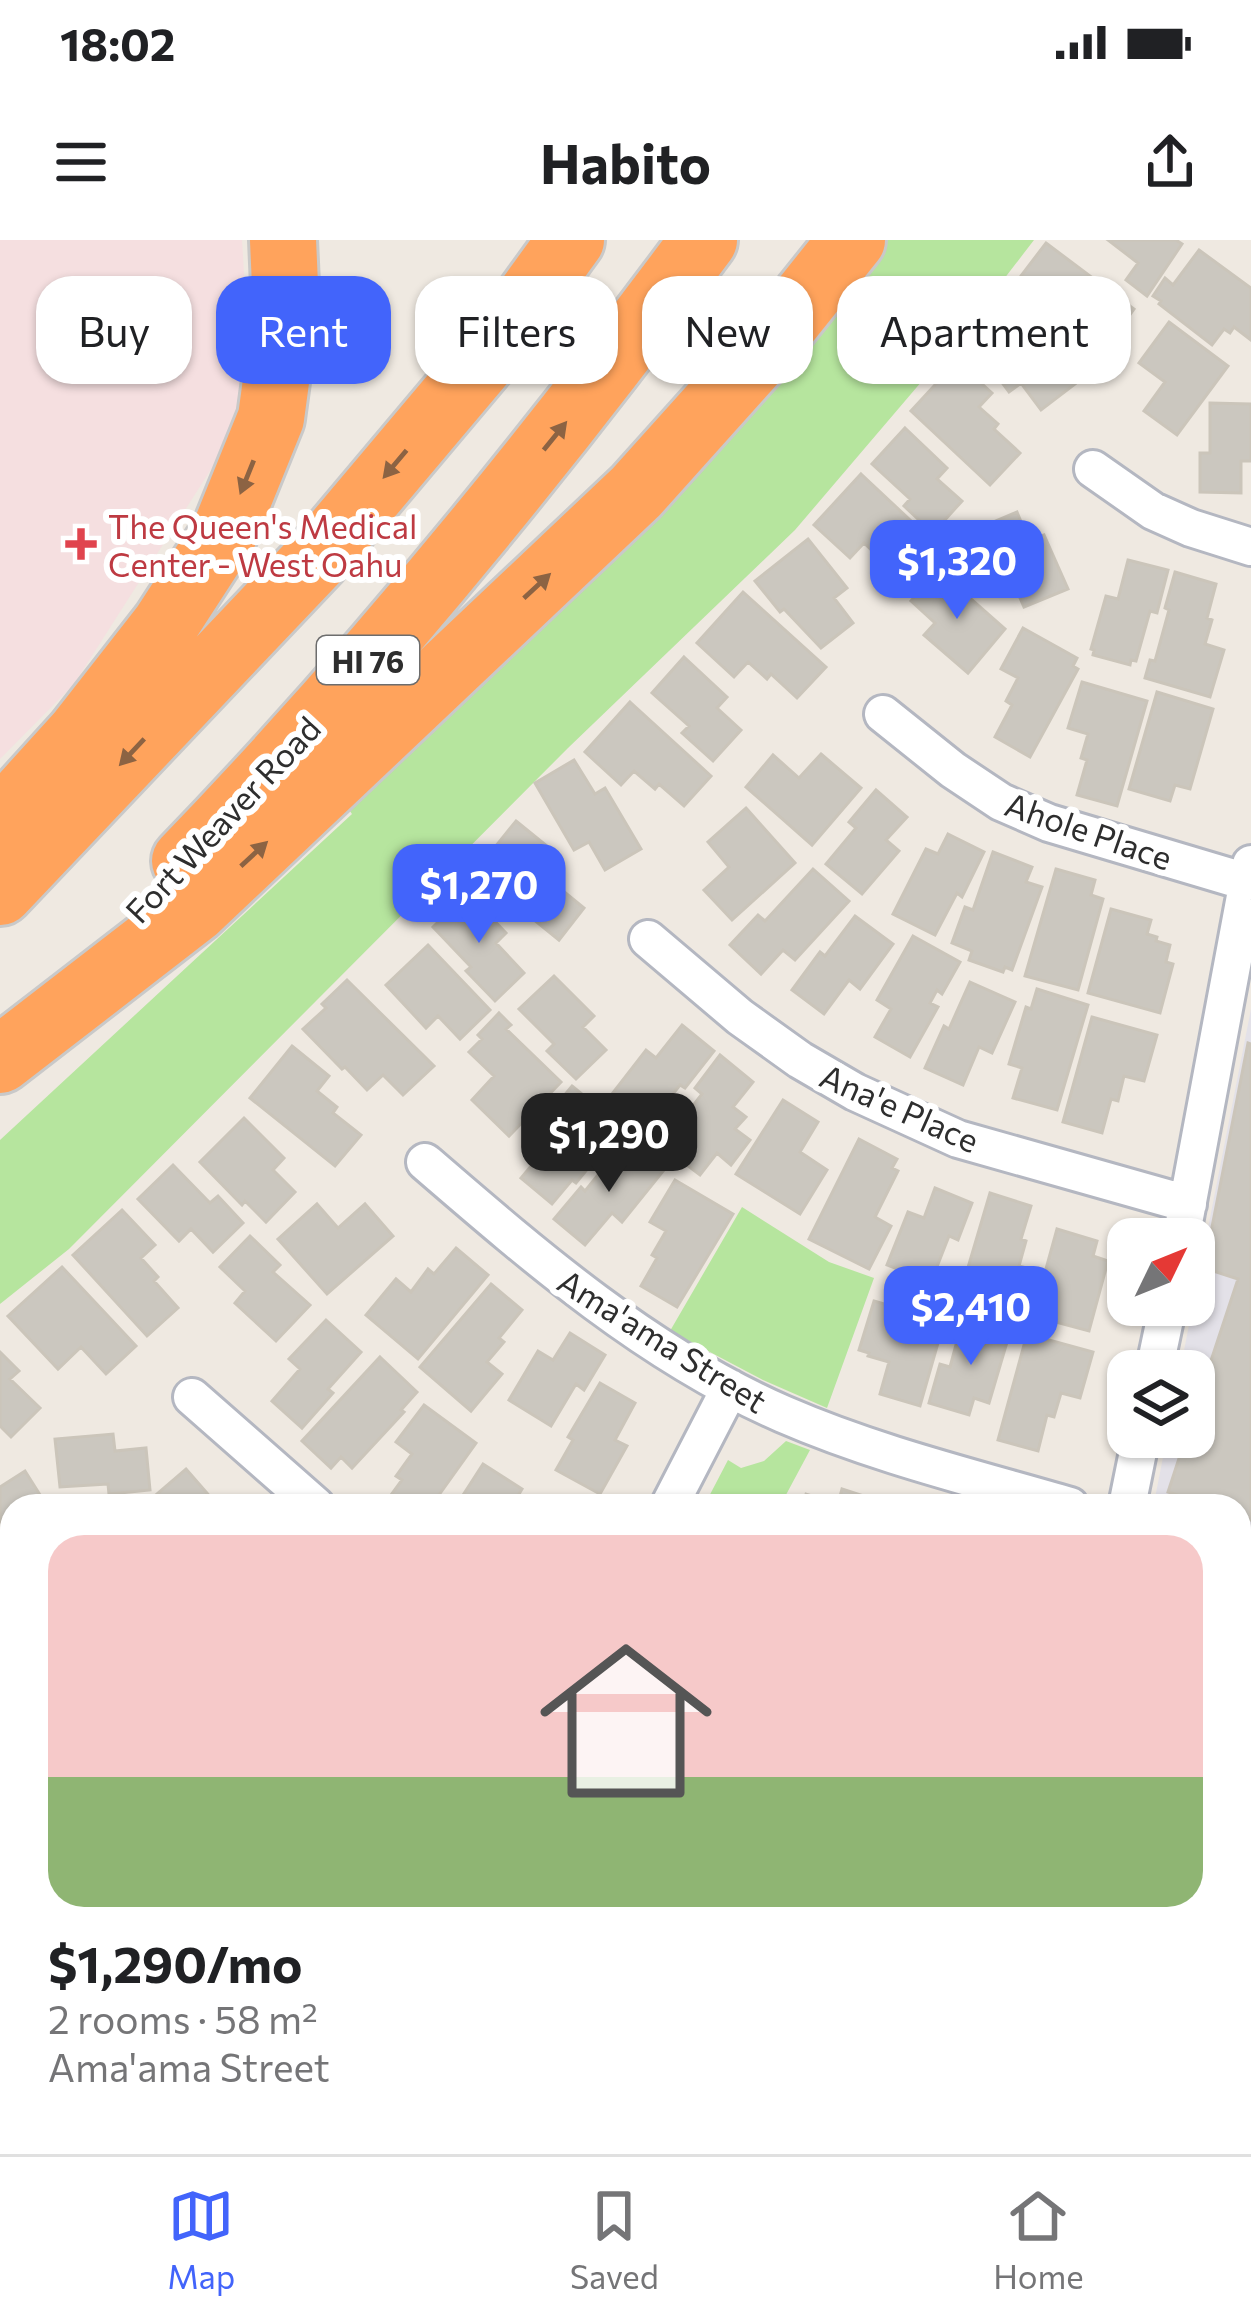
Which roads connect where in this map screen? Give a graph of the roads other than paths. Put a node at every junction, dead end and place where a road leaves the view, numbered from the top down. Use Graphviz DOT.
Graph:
graph roads {
  1 [pos="284,240"];
  2 [pos="571,240"];
  3 [pos="704,240"];
  4 [pos="852,240"];
  5 [pos="1093,469"];
  6 [pos="1251,547"];
  7 [pos="883,714"];
  8 [pos="0,822"];
  9 [pos="1249,873"];
  10 [pos="0,892"];
  11 [pos="648,940"];
  12 [pos="0,1057"];
  13 [pos="424,1162"];
  14 [pos="1177,1218"];
  15 [pos="1186,1218"];
  16 [pos="730,1388"];
  17 [pos="192,1397"];
  18 [pos="1137,1458"];
  19 [pos="302,1494"];
  20 [pos="675,1494"];
  21 [pos="1029,1494"];
  22 [pos="1129,1494"];
  1 -- 8 [label="highway, one-way"];
  2 -- 10 [label="highway, one-way"];
  12 -- 3 [label="highway, Fort Weaver Road / HI 76, one-way"];
  12 -- 4 [label="highway, one-way"];
  5 -- 6 [label="street"];
  7 -- 9 [label="street, Ahole Place"];
  9 -- 15 [label="street"];
  11 -- 14 [label="street, Ana'e Place"];
  13 -- 16 [label="street, Ama'ama Street"];
  16 -- 20 [label="street"];
  16 -- 21 [label="street, Ama'ama Street"];
  17 -- 19 [label="street"];
  18 -- 22 [label="street"];
}
